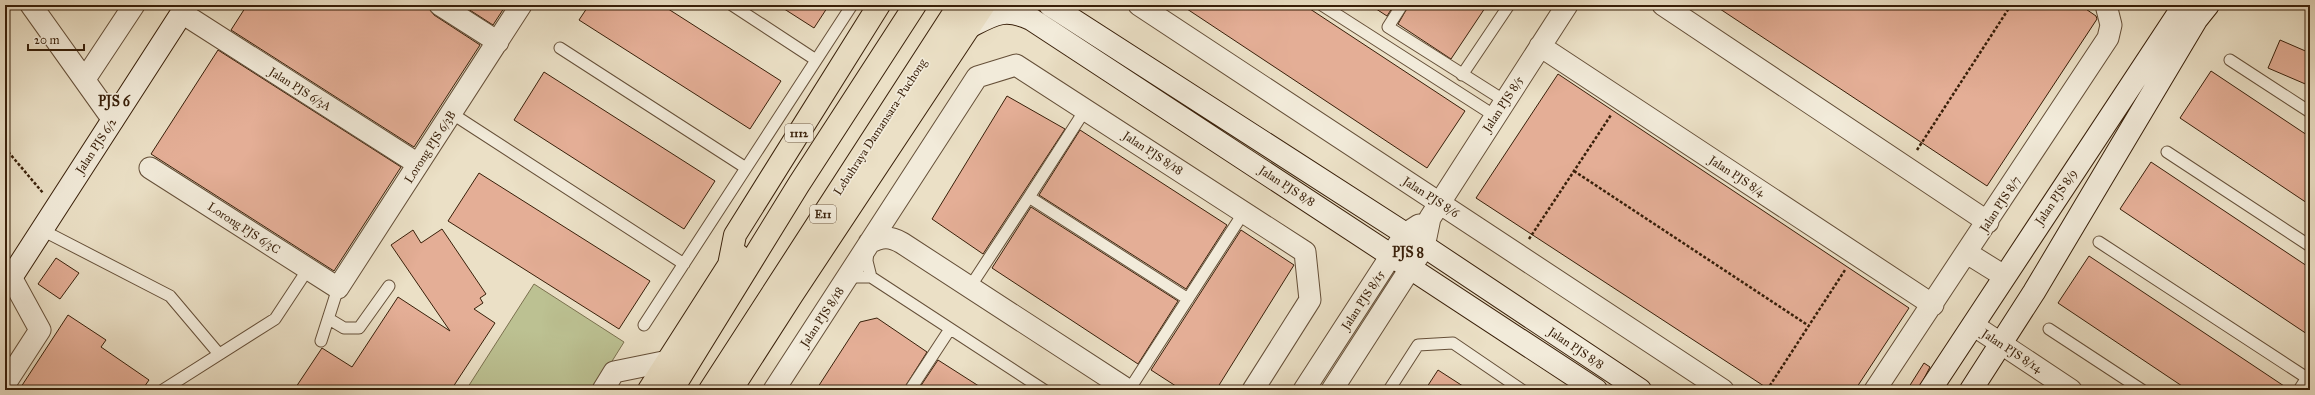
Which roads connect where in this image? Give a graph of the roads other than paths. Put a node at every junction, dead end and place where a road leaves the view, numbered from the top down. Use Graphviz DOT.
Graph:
graph roads {
  1 [pos="31,5"];
  2 [pos="134,5"];
  3 [pos="440,5"];
  4 [pos="521,5"];
  5 [pos="732,5"];
  6 [pos="852,5"];
  7 [pos="879,5"];
  8 [pos="915,5"];
  9 [pos="959,5"];
  10 [pos="984,5"];
  11 [pos="1050,5"];
  12 [pos="1139,5"];
  13 [pos="1322,5"];
  14 [pos="1402,5"];
  15 [pos="1509,5"];
  16 [pos="1567,5"];
  17 [pos="1663,5"];
  18 [pos="2184,5"];
  19 [pos="2208,5"];
  20 [pos="184,9"];
  21 [pos="2108,9"];
  22 [pos="971,26"];
  23 [pos="498,42"];
  24 [pos="1540,46"];
  25 [pos="560,48"];
  26 [pos="816,60"];
  27 [pos="2230,60"];
  28 [pos="1462,74"];
  29 [pos="85,79"];
  30 [pos="1500,109"];
  31 [pos="1085,110"];
  32 [pos="2310,112"];
  33 [pos="451,113"];
  34 [pos="113,120"];
  35 [pos="2167,152"];
  36 [pos="418,164"];
  37 [pos="150,168"];
  38 [pos="746,168"];
  39 [pos="799,184"];
  40 [pos="905,188"];
  41 [pos="1029,197"];
  42 [pos="1435,211"];
  43 [pos="1244,212"];
  44 [pos="1988,222"];
  45 [pos="42,230"];
  46 [pos="1405,234"];
  47 [pos="2099,242"];
  48 [pos="869,243"];
  49 [pos="902,243"];
  50 [pos="2310,246"];
  51 [pos="1424,247"];
  52 [pos="1967,254"];
  53 [pos="1392,255"];
  54 [pos="684,264"];
  55 [pos="729,265"];
  56 [pos="1410,267"];
  57 [pos="308,270"];
  58 [pos="2004,276"];
  59 [pos="871,277"];
  60 [pos="847,278"];
  61 [pos="8,282"];
  62 [pos="389,286"];
  63 [pos="338,288"];
  64 [pos="970,288"];
  65 [pos="1188,299"];
  66 [pos="1933,305"];
  67 [pos="329,318"];
  68 [pos="644,325"];
  69 [pos="1973,325"];
  70 [pos="950,329"];
  71 [pos="2048,329"];
  72 [pos="321,341"];
  73 [pos="2002,344"];
  74 [pos="218,354"];
  75 [pos="668,361"];
  76 [pos="2308,376"];
  77 [pos="5,384"];
  78 [pos="1517,388"];
  79 [pos="2069,389"];
  80 [pos="163,390"];
  81 [pos="603,390"];
  82 [pos="649,390"];
  83 [pos="672,390"];
  84 [pos="710,390"];
  85 [pos="731,390"];
  86 [pos="774,390"];
  87 [pos="910,390"];
  88 [pos="1044,390"];
  89 [pos="1128,390"];
  90 [pos="1253,390"];
  91 [pos="1304,390"];
  92 [pos="1332,390"];
  93 [pos="1389,390"];
  94 [pos="1596,390"];
  95 [pos="1640,390"];
  96 [pos="1723,390"];
  97 [pos="1875,390"];
  98 [pos="1930,390"];
  99 [pos="1971,390"];
  100 [pos="2142,390"];
  101 [pos="2299,390"];
  1 -- 29 [label="street"];
  2 -- 29 [label="street"];
  3 -- 23 [label="street"];
  4 -- 23 [label="street, Lorong PJS 6/3B"];
  5 -- 26 [label="lane"];
  6 -- 26 [label="lane"];
  7 -- 55 [label="highway, 1112"];
  8 -- 39 [label="highway"];
  9 -- 84 [label="highway, Lebuhraya Damansara–Puchong / E11"];
  10 -- 22 [label="highway"];
  11 -- 46 [label="street, Jalan PJS 8/8"];
  12 -- 42 [label="street, Jalan PJS 8/6"];
  13 -- 30 [label="lane"];
  14 -- 28 [label="lane"];
  15 -- 28 [label="lane"];
  16 -- 24 [label="street, Jalan PJS 8/5"];
  17 -- 44 [label="street"];
  18 -- 58 [label="street, Jalan PJS 8/9"];
  19 -- 73 [label="street"];
  20 -- 34 [label="street, Jalan PJS 6/2"];
  20 -- 36 [label="street, Jalan PJS 6/3A"];
  21 -- 44 [label="street, Jalan PJS 8/7"];
  22 -- 53 [label="street, Jalan PJS 8/8"];
  22 -- 85 [label="highway"];
  23 -- 33 [label="street, Lorong PJS 6/3B"];
  24 -- 30 [label="street, Jalan PJS 8/5"];
  24 -- 66 [label="street, Jalan PJS 8/4"];
  25 -- 38 [label="lane"];
  26 -- 38 [label="lane"];
  27 -- 32 [label="lane"];
  28 -- 30 [label="lane"];
  29 -- 34 [label="street"];
  30 -- 42 [label="street, Jalan PJS 8/5"];
  31 -- 40 [label="street, Jalan PJS 8/18"];
  31 -- 41 [label="lane"];
  31 -- 43 [label="street, Jalan PJS 8/18"];
  33 -- 36 [label="street, Lorong PJS 6/3B"];
  33 -- 54 [label="lane"];
  34 -- 45 [label="street, Jalan PJS 6/2"];
  35 -- 50 [label="lane"];
  36 -- 63 [label="street, Lorong PJS 6/3B"];
  37 -- 57 [label="street, Lorong PJS 6/3C"];
  38 -- 54 [label="lane"];
  39 -- 55 [label="highway"];
  39 -- 83 [label="highway"];
  40 -- 48 [label="street, Jalan PJS 8/18"];
  40 -- 49 [label="street, Jalan PJS 8/18"];
  41 -- 64 [label="lane"];
  41 -- 65 [label="lane"];
  42 -- 46 [label="street, Jalan PJS 8/15"];
  42 -- 51 [label="street, Jalan PJS 8/15"];
  42 -- 96 [label="street, Jalan PJS 8/6"];
  43 -- 65 [label="lane"];
  43 -- 90 [label="street, Jalan PJS 8/18"];
  44 -- 52 [label="street, Jalan PJS 8/7"];
  45 -- 61 [label="street, Jalan PJS 6/2"];
  45 -- 74 [label="lane"];
  46 -- 51 [label="street, Jalan PJS 8/8"];
  46 -- 53 [label="street, Jalan PJS 8/15"];
  47 -- 76 [label="lane"];
  48 -- 49 [label="street"];
  48 -- 59 [label="lane"];
  48 -- 60 [label="street, Jalan PJS 8/18"];
  49 -- 64 [label="street"];
  51 -- 56 [label="street, Jalan PJS 8/15"];
  51 -- 95 [label="street, Jalan PJS 8/8"];
  52 -- 58 [label="street"];
  52 -- 66 [label="street, Jalan PJS 8/7"];
  53 -- 56 [label="street, Jalan PJS 8/8"];
  53 -- 91 [label="street, Jalan PJS 8/15"];
  54 -- 68 [label="lane"];
  55 -- 75 [label="highway"];
  56 -- 92 [label="street, Jalan PJS 8/15"];
  56 -- 94 [label="street, Jalan PJS 8/8"];
  57 -- 63 [label="street, Lorong PJS 6/3C"];
  57 -- 74 [label="lane"];
  58 -- 69 [label="street, Jalan PJS 8/9"];
  59 -- 60 [label="lane"];
  59 -- 70 [label="lane"];
  60 -- 86 [label="street, Jalan PJS 8/18"];
  61 -- 77 [label="street"];
  62 -- 67 [label="lane"];
  63 -- 67 [label="lane"];
  64 -- 89 [label="street"];
  65 -- 89 [label="lane"];
  66 -- 97 [label="street, Jalan PJS 8/7"];
  67 -- 72 [label="lane"];
  69 -- 73 [label="street, Jalan PJS 8/14"];
  69 -- 98 [label="street, Jalan PJS 8/9"];
  70 -- 87 [label="lane"];
  70 -- 88 [label="lane"];
  71 -- 100 [label="lane"];
  73 -- 79 [label="street, Jalan PJS 8/14"];
  73 -- 99 [label="street"];
  74 -- 80 [label="lane"];
  75 -- 81 [label="street"];
  75 -- 82 [label="highway"];
  76 -- 101 [label="lane"];
  78 -- 93 [label="lane"];
}
